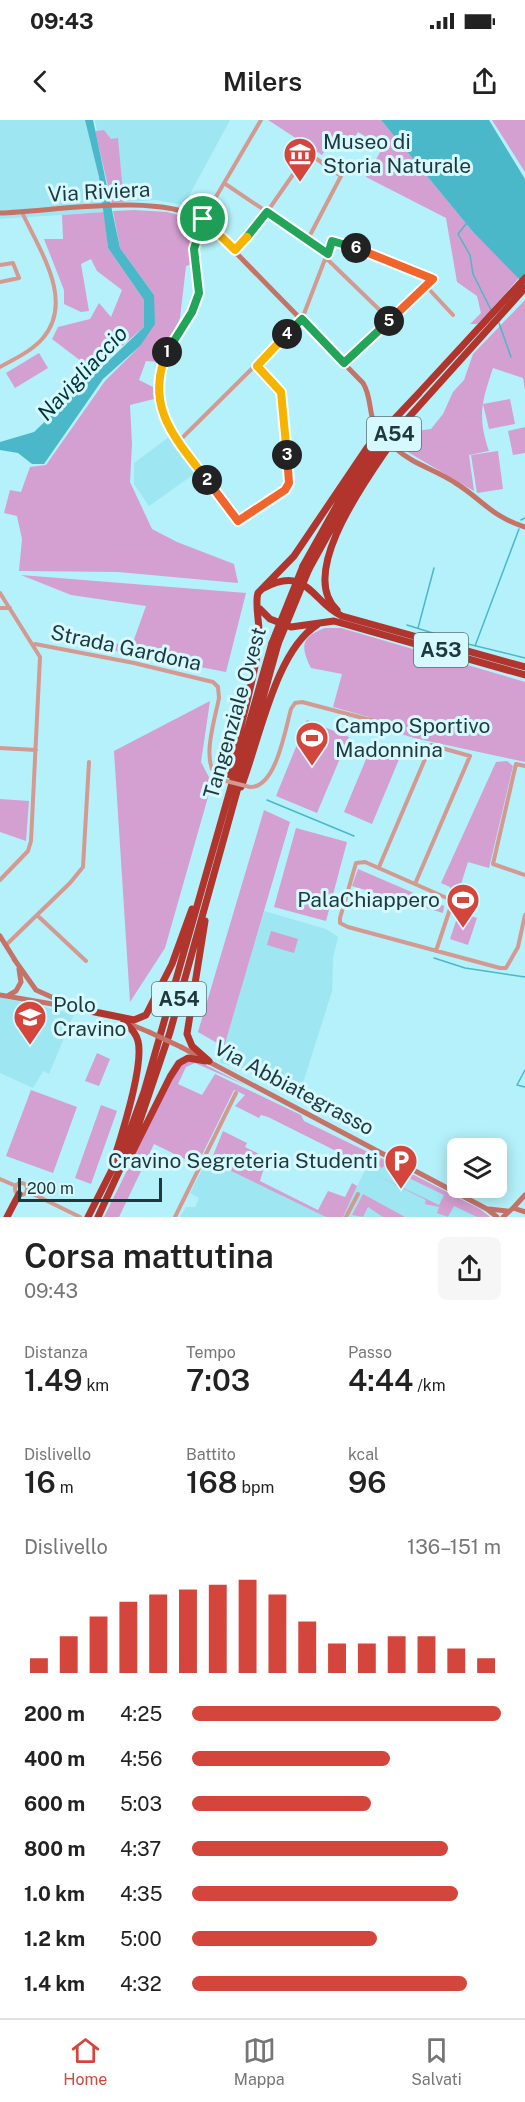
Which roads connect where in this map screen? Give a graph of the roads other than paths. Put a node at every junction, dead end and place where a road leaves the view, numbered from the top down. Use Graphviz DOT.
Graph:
graph roads {
  1 [pos="261,120"];
  2 [pos="224,183"];
  3 [pos="22,212"];
  4 [pos="267,212"];
  5 [pos="0,213"];
  6 [pos="203,219"];
  7 [pos="308,239"];
  8 [pos="235,250"];
  9 [pos="327,256"];
  10 [pos="0,265"];
  11 [pos="525,278"];
  12 [pos="0,282"];
  13 [pos="426,286"];
  14 [pos="525,288"];
  15 [pos="498,312"];
  16 [pos="453,315"];
  17 [pos="302,319"];
  18 [pos="390,320"];
  19 [pos="344,363"];
  20 [pos="257,366"];
  21 [pos="0,367"];
  22 [pos="421,396"];
  23 [pos="379,431"];
  24 [pos="178,442"];
  25 [pos="394,447"];
  26 [pos="525,527"];
  27 [pos="259,591"];
  28 [pos="0,593"];
  29 [pos="257,605"];
  30 [pos="0,608"];
  31 [pos="10,608"];
  32 [pos="328,621"];
  33 [pos="358,623"];
  34 [pos="34,644"];
  35 [pos="524,666"];
  36 [pos="525,675"];
  37 [pos="383,731"];
  38 [pos="0,748"];
  39 [pos="36,750"];
  40 [pos="89,762"];
  41 [pos="525,766"];
  42 [pos="226,818"];
  43 [pos="211,856"];
  44 [pos="379,867"];
  45 [pos="525,875"];
  46 [pos="213,879"];
  47 [pos="0,880"];
  48 [pos="415,884"];
  49 [pos="525,915"];
  50 [pos="38,916"];
  51 [pos="0,936"];
  52 [pos="6,945"];
  53 [pos="518,946"];
  54 [pos="436,951"];
  55 [pos="525,952"];
  56 [pos="14,959"];
  57 [pos="86,961"];
  58 [pos="21,982"];
  59 [pos="33,983"];
  60 [pos="36,990"];
  61 [pos="16,991"];
  62 [pos="2,995"];
  63 [pos="20,998"];
  64 [pos="29,1000"];
  65 [pos="83,1009"];
  66 [pos="124,1022"];
  67 [pos="149,1032"];
  68 [pos="139,1043"];
  69 [pos="209,1062"];
  70 [pos="236,1093"];
  71 [pos="119,1175"];
  72 [pos="0,1179"];
  73 [pos="106,1181"];
  74 [pos="17,1190"];
  75 [pos="27,1191"];
  76 [pos="358,1194"];
  77 [pos="525,1196"];
  78 [pos="487,1209"];
  79 [pos="510,1209"];
  80 [pos="525,1212"];
  81 [pos="7,1217"];
  82 [pos="80,1217"];
  83 [pos="88,1217"];
  84 [pos="98,1217"];
  85 [pos="175,1217"];
  86 [pos="346,1217"];
  87 [pos="496,1217"];
  88 [pos="503,1217"];
  1 -- 2 [label="street"];
  2 -- 4 [label="street"];
  2 -- 6 [label="street"];
  3 -- 5 [label="street, Via Riviera"];
  3 -- 6 [label="street, Via Riviera"];
  3 -- 21 [label="street"];
  4 -- 7 [label="street"];
  4 -- 7 [label="street"];
  4 -- 8 [label="street"];
  6 -- 8 [label="street, Via Riviera"];
  6 -- 24 [label="street"];
  7 -- 9 [label="street"];
  8 -- 17 [label="street, Via Riviera"];
  9 -- 13 [label="street"];
  9 -- 17 [label="street"];
  9 -- 18 [label="street"];
  10 -- 12 [label="street"];
  11 -- 15 [label="highway, Tangenziale Ovest / A54"];
  13 -- 16 [label="street"];
  13 -- 18 [label="street"];
  14 -- 15 [label="highway, Tangenziale Ovest / A54"];
  15 -- 22 [label="highway, Tangenziale Ovest / A54"];
  17 -- 19 [label="street, Via Riviera"];
  17 -- 20 [label="street"];
  18 -- 19 [label="street"];
  19 -- 23 [label="street, Via Riviera"];
  20 -- 24 [label="street"];
  20 -- 24 [label="street"];
  22 -- 27 [label="highway"];
  22 -- 33 [label="highway"];
  22 -- 42 [label="highway, Tangenziale Ovest / A54, bridge"];
  25 -- 26 [label="street"];
  27 -- 29 [label="highway"];
  27 -- 33 [label="highway, A53"];
  28 -- 31 [label="street"];
  29 -- 32 [label="highway, A53"];
  29 -- 42 [label="highway"];
  30 -- 31 [label="street"];
  31 -- 34 [label="street"];
  32 -- 33 [label="highway, A53"];
  32 -- 42 [label="highway"];
  33 -- 35 [label="highway, A53"];
  33 -- 36 [label="highway, A53"];
  34 -- 37 [label="street, Strada Gardona, bridge"];
  34 -- 39 [label="street"];
  38 -- 39 [label="street"];
  39 -- 47 [label="street"];
  40 -- 50 [label="street"];
  41 -- 45 [label="street"];
  42 -- 43 [label="highway, Tangenziale Ovest / A54"];
  42 -- 46 [label="highway, Tangenziale Ovest / A54"];
  43 -- 65 [label="highway"];
  43 -- 73 [label="highway, Tangenziale Ovest / A54"];
  44 -- 48 [label="street"];
  44 -- 48 [label="street"];
  44 -- 54 [label="street"];
  46 -- 69 [label="highway"];
  46 -- 71 [label="highway, Tangenziale Ovest / A54"];
  48 -- 54 [label="street"];
  49 -- 53 [label="street"];
  50 -- 52 [label="street"];
  50 -- 57 [label="street"];
  51 -- 52 [label="street"];
  52 -- 56 [label="street"];
  53 -- 54 [label="street"];
  53 -- 55 [label="street"];
  56 -- 58 [label="street"];
  56 -- 59 [label="street"];
  58 -- 59 [label="street"];
  58 -- 61 [label="street"];
  59 -- 60 [label="street"];
  60 -- 64 [label="street"];
  60 -- 65 [label="street, Via Abbiategrasso"];
  61 -- 62 [label="street"];
  61 -- 63 [label="street"];
  62 -- 63 [label="street"];
  63 -- 64 [label="street"];
  64 -- 65 [label="street, Via Abbiategrasso"];
  65 -- 66 [label="street, Via Abbiategrasso"];
  66 -- 67 [label="street, Via Abbiategrasso"];
  66 -- 68 [label="highway"];
  67 -- 68 [label="highway"];
  67 -- 69 [label="street, Via Abbiategrasso, bridge"];
  68 -- 73 [label="highway"];
  69 -- 71 [label="highway"];
  69 -- 78 [label="street, Via Abbiategrasso"];
  70 -- 85 [label="street"];
  71 -- 84 [label="highway, Tangenziale Ovest / A54"];
  72 -- 74 [label="street"];
  73 -- 83 [label="highway, Tangenziale Ovest / A54"];
  74 -- 75 [label="street"];
  74 -- 75 [label="street"];
  74 -- 81 [label="highway"];
  75 -- 82 [label="street"];
  76 -- 86 [label="street"];
  77 -- 79 [label="street"];
  78 -- 79 [label="street, Via Abbiategrasso"];
  78 -- 87 [label="street, Via Abbiategrasso"];
  79 -- 80 [label="street, Via Abbiategrasso"];
  79 -- 88 [label="street"];
}
